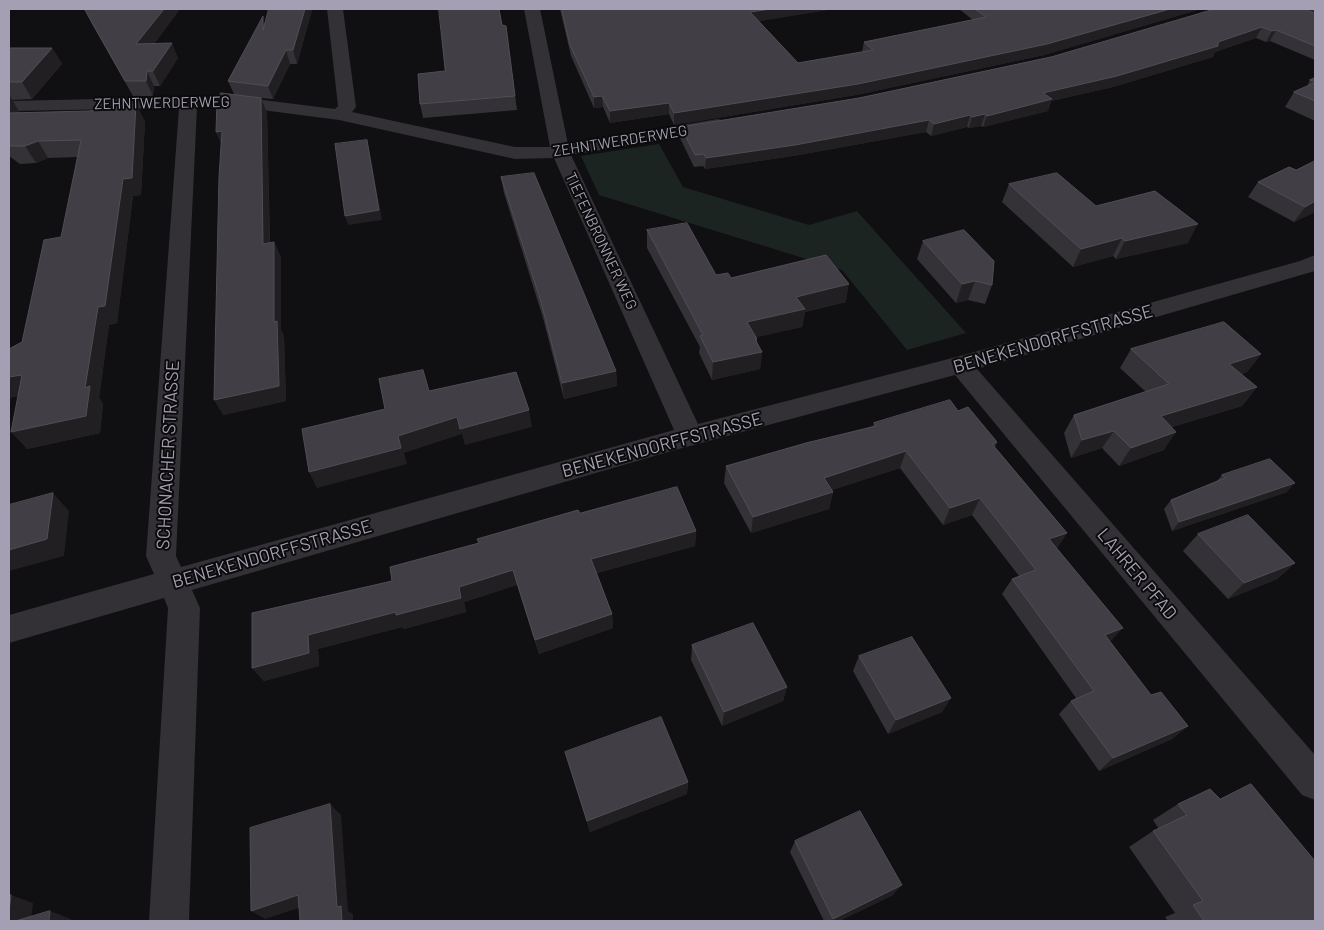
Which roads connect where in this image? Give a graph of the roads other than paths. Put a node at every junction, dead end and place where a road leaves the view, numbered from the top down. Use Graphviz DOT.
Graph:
graph roads {
  1 [pos="335,9"];
  2 [pos="532,9"];
  3 [pos="188,103"];
  4 [pos="9,106"];
  5 [pos="339,115"];
  6 [pos="738,122"];
  7 [pos="560,151"];
  8 [pos="1315,262"];
  9 [pos="960,365"];
  10 [pos="690,436"];
  11 [pos="172,582"];
  12 [pos="9,629"];
  13 [pos="1315,782"];
  14 [pos="168,921"];
  1 -- 5 [label="street"];
  2 -- 7 [label="street, TIEFENBRONNER WEG"];
  3 -- 4 [label="street, ZEHNTWERDERWEG"];
  3 -- 5 [label="street, ZEHNTWERDERWEG"];
  3 -- 11 [label="street, SCHONACHER STRASSE"];
  5 -- 7 [label="street, ZEHNTWERDERWEG"];
  6 -- 7 [label="street, ZEHNTWERDERWEG"];
  7 -- 10 [label="street, TIEFENBRONNER WEG"];
  8 -- 9 [label="street, BENEKENDORFFSTRASSE"];
  9 -- 10 [label="street, BENEKENDORFFSTRASSE"];
  9 -- 13 [label="street, LAHRER PFAD"];
  10 -- 11 [label="street, BENEKENDORFFSTRASSE"];
  11 -- 12 [label="street, BENEKENDORFFSTRASSE"];
  11 -- 14 [label="street, SCHONACHER STRASSE"];
}
